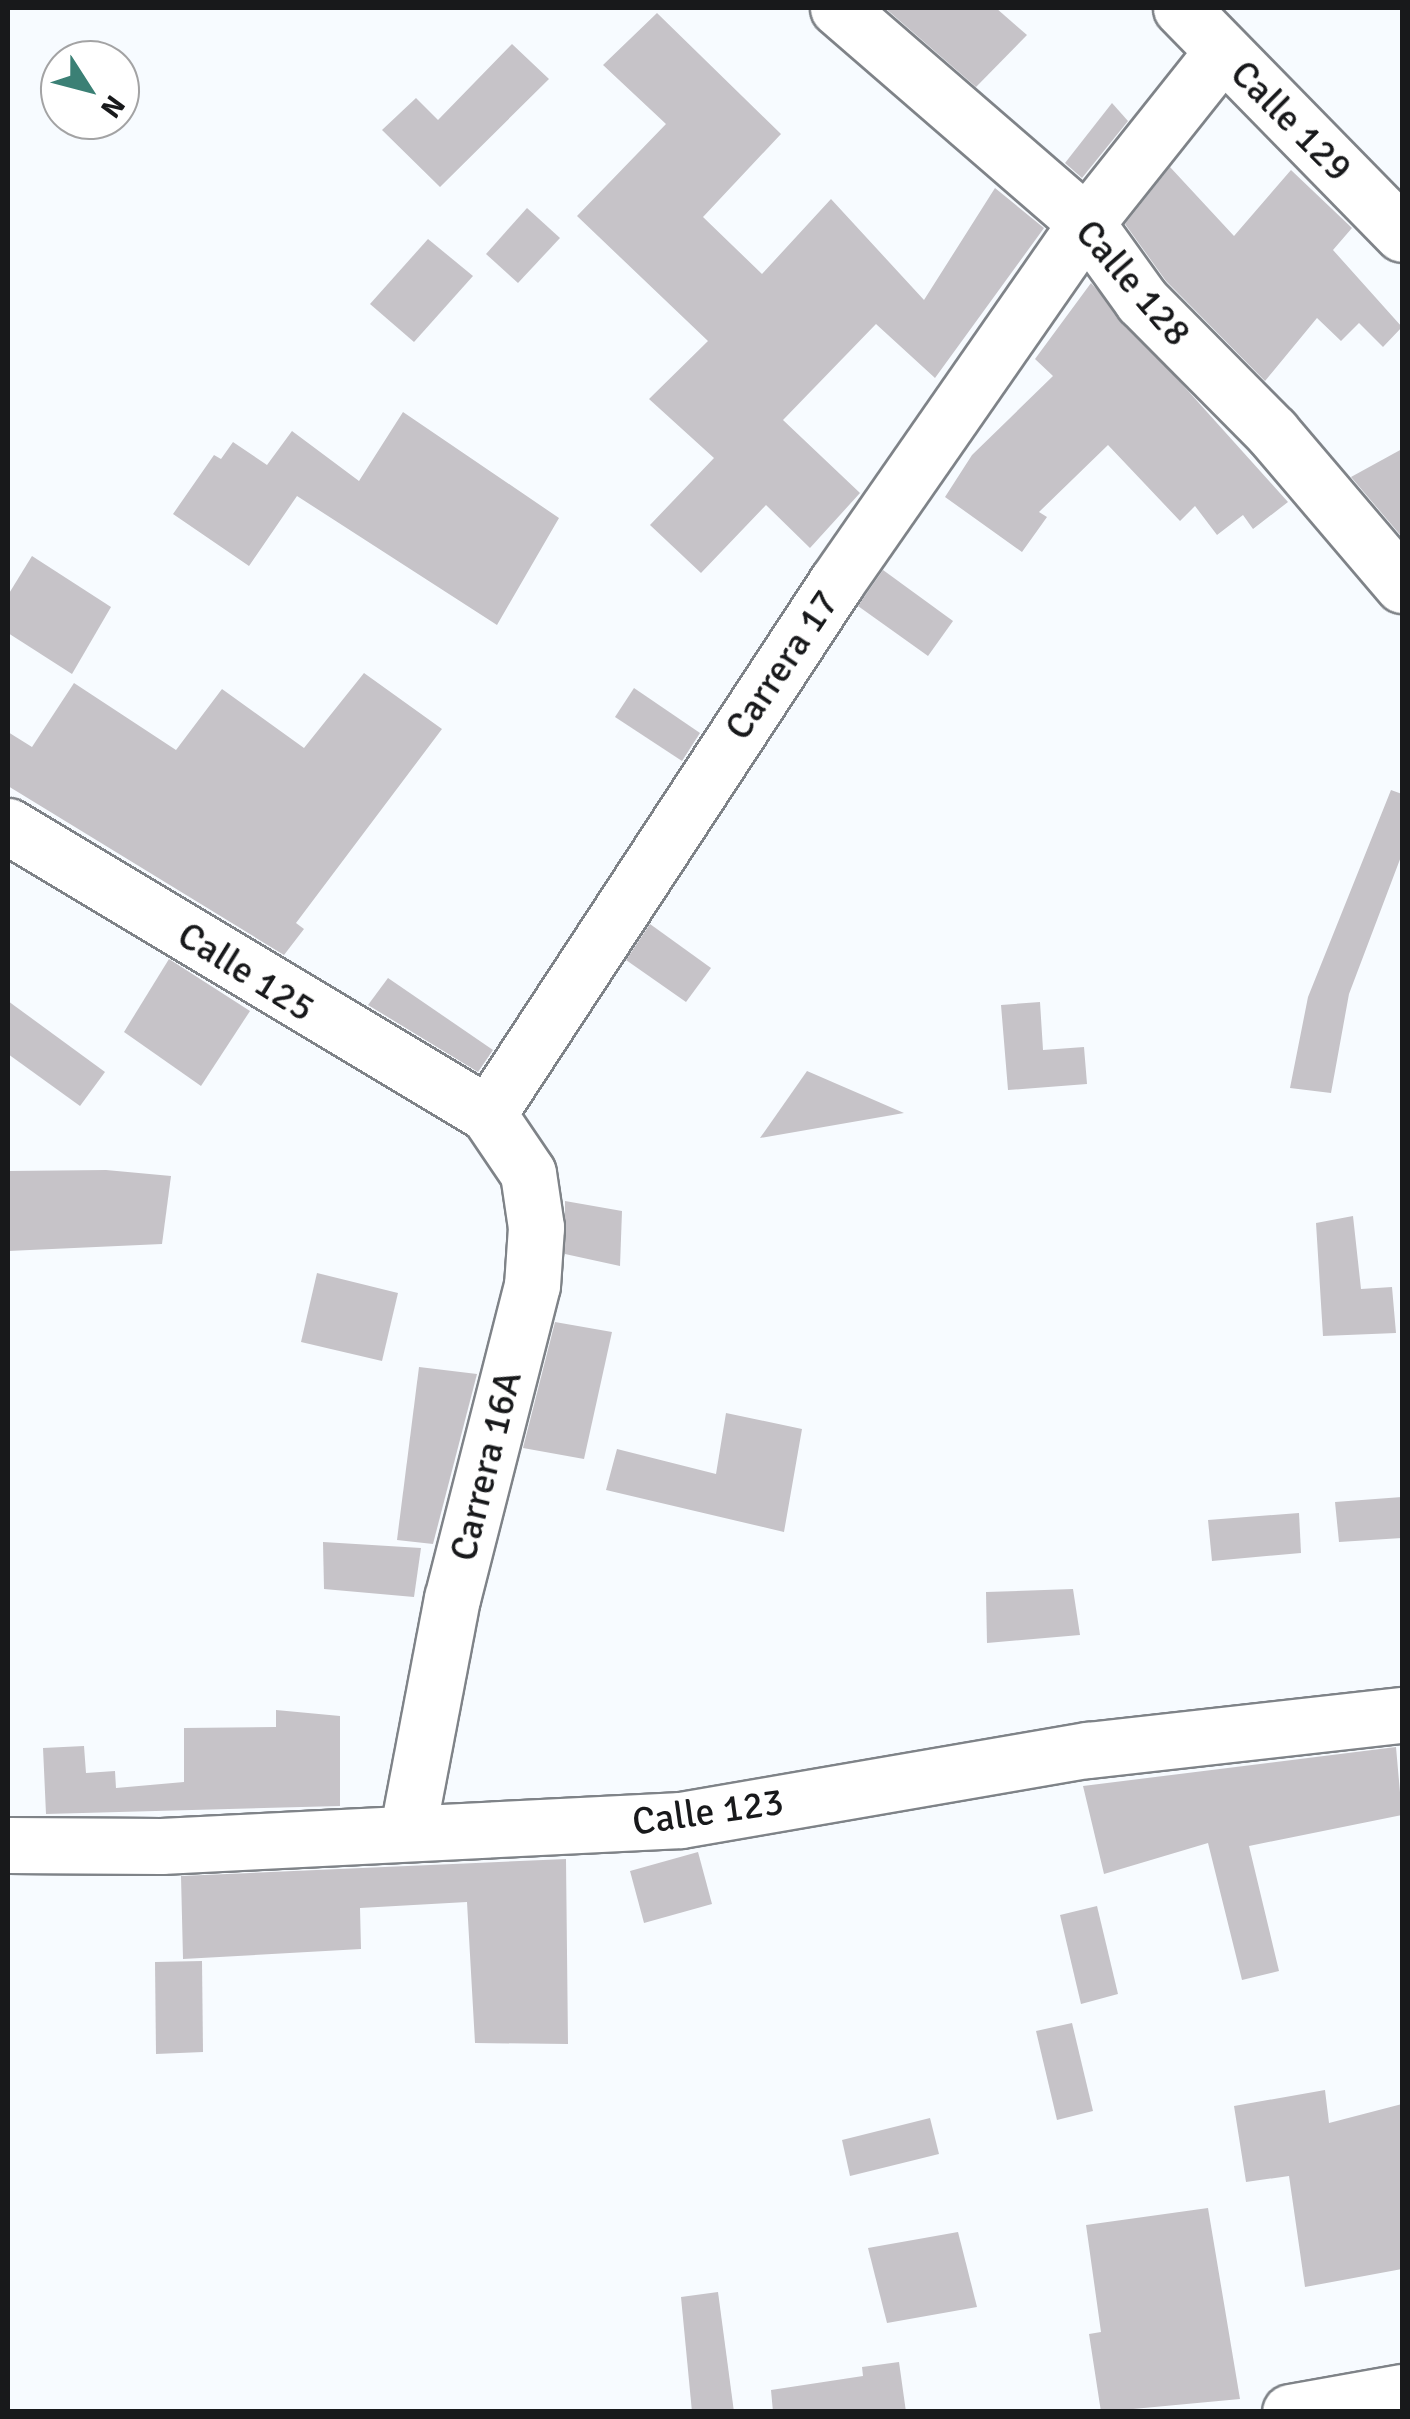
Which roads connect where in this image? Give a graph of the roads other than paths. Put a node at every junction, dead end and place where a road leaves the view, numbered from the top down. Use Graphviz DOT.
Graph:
graph roads {
  1 [pos="838,8"];
  2 [pos="1181,8"];
  3 [pos="1222,52"];
  4 [pos="1086,223"];
  5 [pos="1402,234"];
  6 [pos="1402,585"];
  7 [pos="8,826"];
  8 [pos="488,1114"];
  9 [pos="1402,1715"];
  10 [pos="408,1829"];
  11 [pos="8,1846"];
  12 [pos="1402,2392"];
  13 [pos="1290,2412"];
  1 -- 4 [label="street, Calle 128"];
  2 -- 3 [label="street, Calle 129"];
  3 -- 4 [label="street, Carrera 17"];
  3 -- 5 [label="street, Calle 129"];
  4 -- 6 [label="street, Calle 128"];
  4 -- 8 [label="street, Carrera 17"];
  7 -- 8 [label="street, Calle 125"];
  8 -- 10 [label="street, Carrera 16A"];
  9 -- 10 [label="street, Calle 123"];
  10 -- 11 [label="street, Calle 123"];
  12 -- 13 [label="street"];
}
